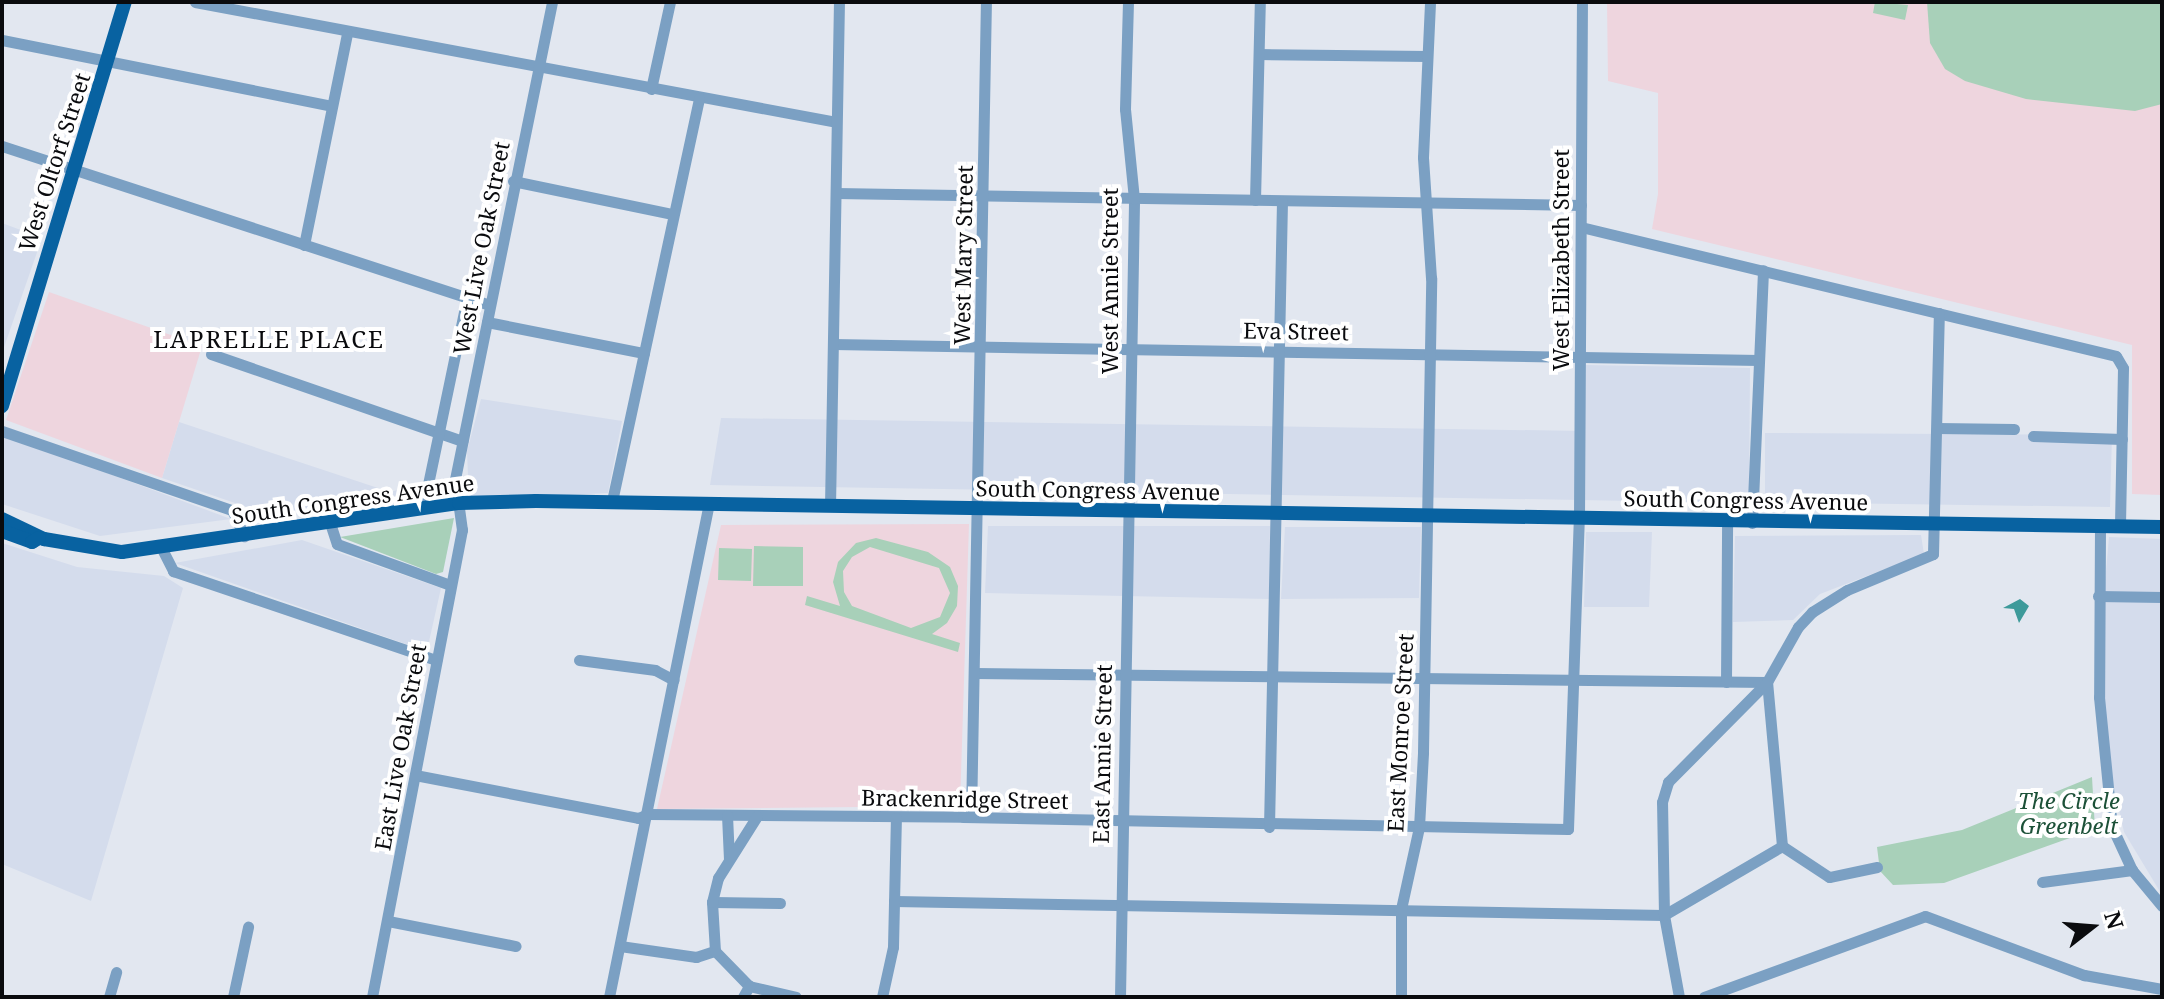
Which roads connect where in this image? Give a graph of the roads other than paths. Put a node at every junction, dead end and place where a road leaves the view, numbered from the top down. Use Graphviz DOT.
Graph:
graph roads {
  1 [pos="125,2"];
  2 [pos="195,2"];
  3 [pos="552,2"];
  4 [pos="670,2"];
  5 [pos="839,2"];
  6 [pos="986,2"];
  7 [pos="1128,2"];
  8 [pos="1260,2"];
  9 [pos="1430,2"];
  10 [pos="1582,2"];
  11 [pos="347,33"];
  12 [pos="2,40"];
  13 [pos="1259,54"];
  14 [pos="1427,56"];
  15 [pos="108,63"];
  16 [pos="540,66"];
  17 [pos="651,89"];
  18 [pos="699,98"];
  19 [pos="331,106"];
  20 [pos="836,122"];
  21 [pos="2,146"];
  22 [pos="77,169"];
  23 [pos="513,181"];
  24 [pos="836,193"];
  25 [pos="984,196"];
  26 [pos="1134,199"];
  27 [pos="1255,200"];
  28 [pos="1282,201"];
  29 [pos="1429,203"];
  30 [pos="1581,205"];
  31 [pos="673,214"];
  32 [pos="1581,227"];
  33 [pos="304,245"];
  34 [pos="1763,270"];
  35 [pos="467,298"];
  36 [pos="490,305"];
  37 [pos="1939,313"];
  38 [pos="487,322"];
  39 [pos="22,334"];
  40 [pos="833,344"];
  41 [pos="981,346"];
  42 [pos="1131,348"];
  43 [pos="1279,351"];
  44 [pos="1431,352"];
  45 [pos="644,353"];
  46 [pos="211,354"];
  47 [pos="1581,354"];
  48 [pos="1759,360"];
  49 [pos="2,375"];
  50 [pos="2,406"];
  51 [pos="1937,428"];
  52 [pos="2014,429"];
  53 [pos="2,431"];
  54 [pos="438,433"];
  55 [pos="2033,436"];
  56 [pos="2122,439"];
  57 [pos="462,441"];
  58 [pos="612,501"];
  59 [pos="459,503"];
  60 [pos="709,503"];
  61 [pos="830,506"];
  62 [pos="423,508"];
  63 [pos="978,509"];
  64 [pos="1128,512"];
  65 [pos="1276,515"];
  66 [pos="1427,517"];
  67 [pos="1579,518"];
  68 [pos="2,519"];
  69 [pos="330,523"];
  70 [pos="1727,523"];
  71 [pos="1752,523"];
  72 [pos="1935,525"];
  73 [pos="2100,527"];
  74 [pos="2120,527"];
  75 [pos="2162,527"];
  76 [pos="2,531"];
  77 [pos="244,536"];
  78 [pos="39,538"];
  79 [pos="162,549"];
  80 [pos="450,585"];
  81 [pos="2098,596"];
  82 [pos="2162,597"];
  83 [pos="436,660"];
  84 [pos="579,660"];
  85 [pos="1124,672"];
  86 [pos="975,673"];
  87 [pos="1272,675"];
  88 [pos="1425,679"];
  89 [pos="1574,679"];
  90 [pos="674,680"];
  91 [pos="1726,682"];
  92 [pos="1767,682"];
  93 [pos="415,775"];
  94 [pos="648,814"];
  95 [pos="727,815"];
  96 [pos="757,816"];
  97 [pos="971,817"];
  98 [pos="896,818"];
  99 [pos="1119,822"];
  100 [pos="1269,827"];
  101 [pos="1419,827"];
  102 [pos="1568,829"];
  103 [pos="1782,846"];
  104 [pos="729,859"];
  105 [pos="1877,867"];
  106 [pos="2132,870"];
  107 [pos="2042,882"];
  108 [pos="894,901"];
  109 [pos="712,902"];
  110 [pos="780,903"];
  111 [pos="1120,905"];
  112 [pos="2162,906"];
  113 [pos="1401,909"];
  114 [pos="1664,915"];
  115 [pos="388,921"];
  116 [pos="248,927"];
  117 [pos="516,946"];
  118 [pos="620,946"];
  119 [pos="715,951"];
  120 [pos="116,972"];
  121 [pos="2162,989"];
  122 [pos="746,991"];
  123 [pos="109,997"];
  124 [pos="233,997"];
  125 [pos="372,997"];
  126 [pos="609,997"];
  127 [pos="796,997"];
  128 [pos="882,997"];
  129 [pos="1120,997"];
  130 [pos="1401,997"];
  131 [pos="1679,997"];
  132 [pos="1704,997"];
  1 -- 15 [label="main road, West Oltorf Street"];
  2 -- 11 [label="street"];
  3 -- 16 [label="street, West Live Oak Street"];
  4 -- 17 [label="street"];
  5 -- 20 [label="street"];
  6 -- 25 [label="street, West Mary Street"];
  7 -- 26 [label="street, West Annie Street"];
  8 -- 13 [label="street"];
  9 -- 14 [label="street, East Monroe Street"];
  10 -- 30 [label="street, West Elizabeth Street"];
  11 -- 16 [label="street"];
  11 -- 19 [label="street"];
  12 -- 15 [label="street"];
  13 -- 14 [label="street"];
  13 -- 27 [label="street"];
  14 -- 29 [label="street, East Monroe Street"];
  15 -- 19 [label="street"];
  15 -- 22 [label="main road, West Oltorf Street"];
  16 -- 17 [label="street"];
  16 -- 23 [label="street, West Live Oak Street"];
  17 -- 18 [label="street"];
  18 -- 20 [label="street"];
  18 -- 31 [label="street"];
  19 -- 33 [label="street"];
  20 -- 24 [label="street"];
  21 -- 22 [label="street"];
  22 -- 33 [label="street"];
  22 -- 39 [label="main road, West Oltorf Street"];
  23 -- 31 [label="street"];
  23 -- 36 [label="street, West Live Oak Street"];
  24 -- 25 [label="street"];
  24 -- 40 [label="street"];
  25 -- 26 [label="street"];
  25 -- 41 [label="street, West Mary Street"];
  26 -- 27 [label="street"];
  26 -- 42 [label="street, West Annie Street"];
  27 -- 28 [label="street"];
  28 -- 29 [label="street"];
  28 -- 43 [label="street"];
  29 -- 30 [label="street"];
  29 -- 44 [label="street, East Monroe Street"];
  30 -- 32 [label="street, West Elizabeth Street"];
  31 -- 45 [label="street"];
  32 -- 34 [label="street"];
  32 -- 47 [label="street, West Elizabeth Street"];
  33 -- 35 [label="street"];
  34 -- 37 [label="street"];
  34 -- 48 [label="street"];
  35 -- 36 [label="street"];
  35 -- 54 [label="street"];
  36 -- 38 [label="street, West Live Oak Street"];
  37 -- 51 [label="street"];
  37 -- 56 [label="street"];
  38 -- 45 [label="street"];
  38 -- 57 [label="street, West Live Oak Street"];
  39 -- 49 [label="main road, West Oltorf Street"];
  39 -- 50 [label="main road, West Oltorf Street"];
  40 -- 41 [label="street, Eva Street"];
  40 -- 61 [label="street"];
  41 -- 42 [label="street, Eva Street"];
  41 -- 63 [label="street, West Mary Street"];
  42 -- 43 [label="street, Eva Street"];
  42 -- 64 [label="street, West Annie Street"];
  43 -- 44 [label="street, Eva Street"];
  43 -- 65 [label="street"];
  44 -- 47 [label="street, Eva Street"];
  44 -- 66 [label="street, East Monroe Street"];
  45 -- 58 [label="street"];
  46 -- 54 [label="street"];
  47 -- 48 [label="street, Eva Street"];
  47 -- 67 [label="street, West Elizabeth Street"];
  48 -- 71 [label="street"];
  51 -- 52 [label="street"];
  51 -- 72 [label="street"];
  53 -- 77 [label="street"];
  54 -- 57 [label="street"];
  54 -- 62 [label="street"];
  55 -- 56 [label="street"];
  56 -- 74 [label="street"];
  57 -- 59 [label="street, West Live Oak Street"];
  58 -- 59 [label="main road, South Congress Avenue"];
  58 -- 60 [label="main road, South Congress Avenue"];
  59 -- 62 [label="main road, South Congress Avenue"];
  59 -- 80 [label="street, East Live Oak Street"];
  60 -- 61 [label="main road, South Congress Avenue"];
  60 -- 90 [label="street"];
  61 -- 63 [label="main road, South Congress Avenue"];
  62 -- 69 [label="main road, South Congress Avenue"];
  63 -- 64 [label="main road, South Congress Avenue"];
  63 -- 86 [label="street, West Mary Street"];
  64 -- 65 [label="main road, South Congress Avenue"];
  64 -- 85 [label="street, East Annie Street"];
  65 -- 66 [label="main road, South Congress Avenue"];
  65 -- 87 [label="street"];
  66 -- 67 [label="main road, South Congress Avenue"];
  66 -- 88 [label="street, East Monroe Street"];
  67 -- 70 [label="main road, South Congress Avenue"];
  67 -- 89 [label="street, West Elizabeth Street"];
  68 -- 78 [label="main road, South Congress Avenue"];
  69 -- 77 [label="main road, South Congress Avenue"];
  69 -- 80 [label="street"];
  70 -- 71 [label="main road, South Congress Avenue"];
  70 -- 91 [label="street"];
  71 -- 72 [label="main road, South Congress Avenue"];
  72 -- 73 [label="main road, South Congress Avenue"];
  72 -- 92 [label="street"];
  73 -- 74 [label="main road, South Congress Avenue"];
  73 -- 81 [label="street"];
  74 -- 75 [label="main road, South Congress Avenue"];
  76 -- 78 [label="main road, South Congress Avenue"];
  77 -- 79 [label="main road, South Congress Avenue"];
  78 -- 79 [label="main road, South Congress Avenue"];
  79 -- 83 [label="street"];
  80 -- 83 [label="street, East Live Oak Street"];
  81 -- 82 [label="street"];
  81 -- 106 [label="street"];
  83 -- 93 [label="street, East Live Oak Street"];
  84 -- 90 [label="street"];
  85 -- 86 [label="street"];
  85 -- 87 [label="street"];
  85 -- 99 [label="street, East Annie Street"];
  86 -- 97 [label="street, West Mary Street"];
  87 -- 88 [label="street"];
  87 -- 100 [label="street"];
  88 -- 89 [label="street"];
  88 -- 101 [label="street, East Monroe Street"];
  89 -- 91 [label="street"];
  89 -- 102 [label="street, West Elizabeth Street"];
  90 -- 94 [label="street"];
  91 -- 92 [label="street"];
  92 -- 103 [label="street"];
  92 -- 114 [label="street"];
  93 -- 94 [label="street, Brackenridge Street"];
  93 -- 115 [label="street, East Live Oak Street"];
  94 -- 95 [label="street, Brackenridge Street"];
  94 -- 118 [label="street"];
  95 -- 96 [label="street, Brackenridge Street"];
  95 -- 104 [label="street"];
  96 -- 98 [label="street, Brackenridge Street"];
  96 -- 104 [label="street"];
  97 -- 98 [label="street, Brackenridge Street"];
  97 -- 99 [label="street, Brackenridge Street"];
  98 -- 108 [label="street"];
  99 -- 100 [label="street, Brackenridge Street"];
  99 -- 111 [label="street, East Annie Street"];
  100 -- 101 [label="street, Brackenridge Street"];
  101 -- 102 [label="street, Brackenridge Street"];
  101 -- 113 [label="street, East Monroe Street"];
  103 -- 105 [label="street"];
  103 -- 114 [label="street"];
  104 -- 109 [label="street"];
  106 -- 107 [label="street"];
  106 -- 112 [label="street"];
  108 -- 111 [label="street"];
  108 -- 128 [label="street"];
  109 -- 110 [label="street"];
  109 -- 119 [label="street"];
  111 -- 113 [label="street"];
  111 -- 129 [label="street, East Annie Street"];
  113 -- 114 [label="street"];
  113 -- 130 [label="street, East Monroe Street"];
  114 -- 131 [label="street"];
  115 -- 117 [label="street"];
  115 -- 125 [label="street, East Live Oak Street"];
  116 -- 124 [label="street"];
  118 -- 119 [label="street"];
  118 -- 126 [label="street"];
  119 -- 122 [label="street"];
  120 -- 123 [label="street"];
  121 -- 132 [label="street"];
  122 -- 127 [label="street"];
}
